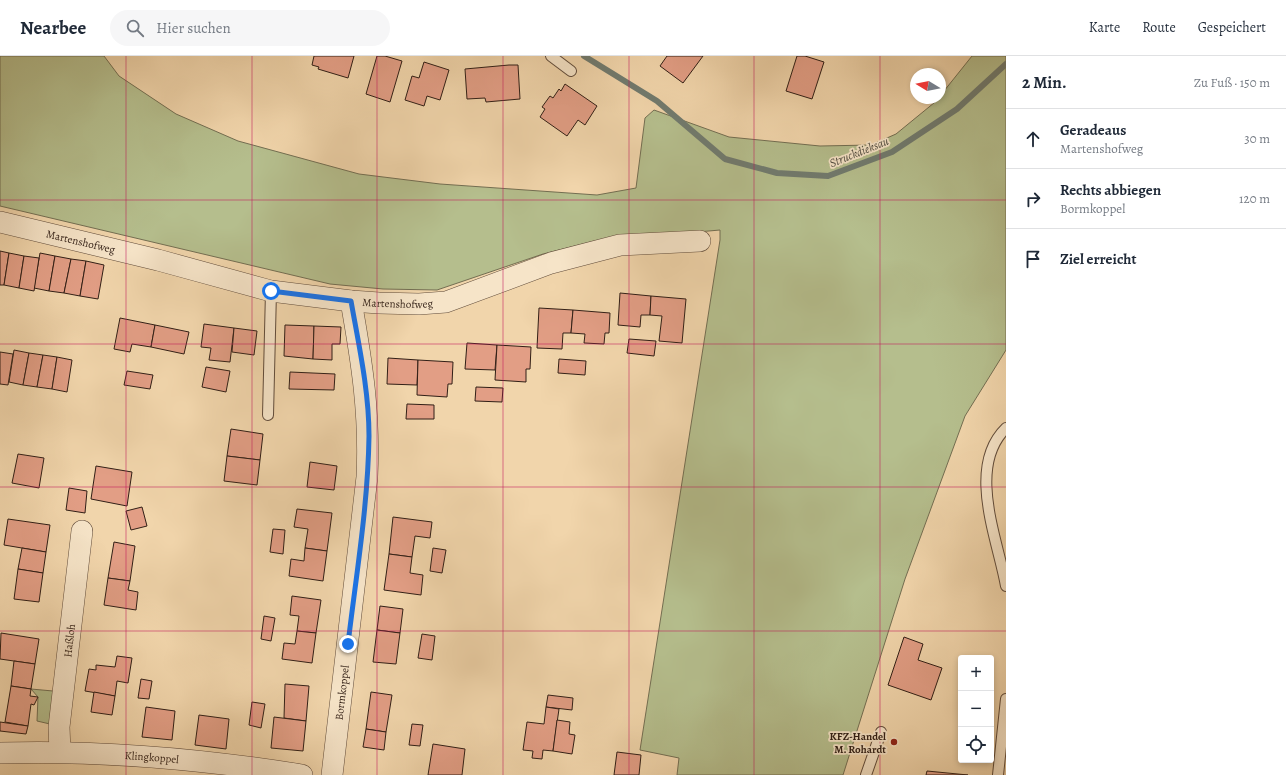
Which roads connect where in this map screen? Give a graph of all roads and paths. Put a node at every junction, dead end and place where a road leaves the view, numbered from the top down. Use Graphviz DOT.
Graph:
graph roads {
  1 [pos="551,56"];
  2 [pos="571,71"];
  3 [pos="0,222"];
  4 [pos="700,241"];
  5 [pos="271,291"];
  6 [pos="351,301"];
  7 [pos="268,415"];
  8 [pos="1006,428"];
  9 [pos="82,531"];
  10 [pos="1006,586"];
  11 [pos="1006,698"];
  12 [pos="881,732"];
  13 [pos="60,752"];
  14 [pos="0,753"];
  15 [pos="302,775"];
  16 [pos="332,775"];
  17 [pos="866,775"];
  18 [pos="998,775"];
  1 -- 2 [label="lane"];
  3 -- 5 [label="street, Martenshofweg"];
  4 -- 6 [label="street, Martenshofweg"];
  5 -- 6 [label="street, Martenshofweg"];
  5 -- 7 [label="lane"];
  6 -- 16 [label="street, Bormkoppel"];
  8 -- 10 [label="lane"];
  9 -- 13 [label="street, Haßloh"];
  11 -- 18 [label="lane"];
  12 -- 17 [label="lane"];
  13 -- 14 [label="street, Klingkoppel"];
  13 -- 15 [label="street, Klingkoppel"];
}
